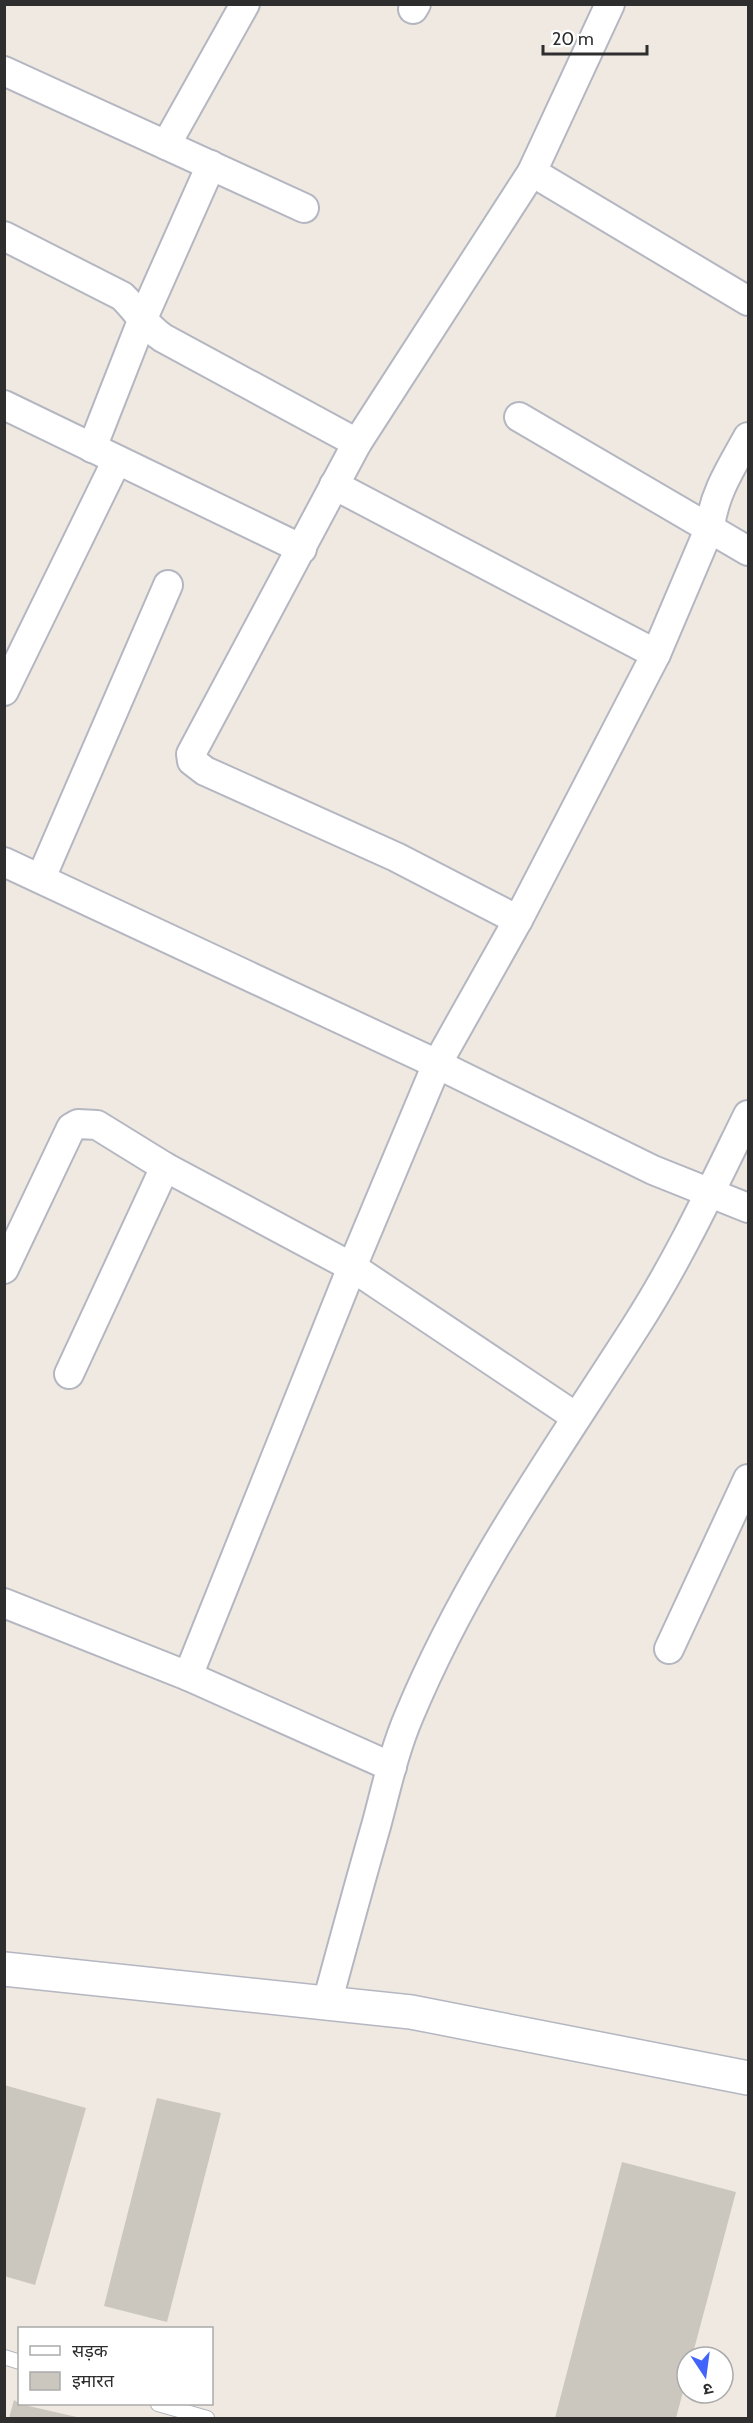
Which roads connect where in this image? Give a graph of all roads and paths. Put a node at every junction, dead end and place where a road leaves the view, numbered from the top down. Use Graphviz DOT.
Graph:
graph roads {
  1 [pos="245,4"];
  2 [pos="610,4"];
  3 [pos="4,71"];
  4 [pos="166,145"];
  5 [pos="211,165"];
  6 [pos="532,172"];
  7 [pos="304,208"];
  8 [pos="4,236"];
  9 [pos="748,301"];
  10 [pos="143,318"];
  11 [pos="4,405"];
  12 [pos="519,417"];
  13 [pos="748,437"];
  14 [pos="357,443"];
  15 [pos="92,448"];
  16 [pos="117,460"];
  17 [pos="334,485"];
  18 [pos="710,527"];
  19 [pos="302,549"];
  20 [pos="748,551"];
  21 [pos="168,585"];
  22 [pos="656,654"];
  23 [pos="4,691"];
  24 [pos="4,862"];
  25 [pos="42,878"];
  26 [pos="518,920"];
  27 [pos="437,1065"];
  28 [pos="748,1115"];
  29 [pos="165,1167"];
  30 [pos="709,1193"];
  31 [pos="748,1208"];
  32 [pos="352,1268"];
  33 [pos="4,1269"];
  34 [pos="69,1374"];
  35 [pos="576,1417"];
  36 [pos="748,1479"];
  37 [pos="4,1603"];
  38 [pos="669,1649"];
  39 [pos="188,1676"];
  40 [pos="392,1767"];
  41 [pos="4,1969"];
  42 [pos="327,2003"];
  43 [pos="748,2078"];
  44 [pos="165,2405"];
  45 [pos="207,2418"];
  1 -- 4 [label="street"];
  2 -- 6 [label="street"];
  3 -- 4 [label="street"];
  4 -- 5 [label="street"];
  5 -- 7 [label="street"];
  5 -- 10 [label="street"];
  6 -- 9 [label="street"];
  6 -- 14 [label="street"];
  8 -- 10 [label="street"];
  10 -- 14 [label="street"];
  10 -- 15 [label="street"];
  11 -- 15 [label="street"];
  12 -- 18 [label="street"];
  13 -- 18 [label="street"];
  14 -- 17 [label="street"];
  15 -- 16 [label="street"];
  16 -- 19 [label="street"];
  16 -- 23 [label="street"];
  17 -- 19 [label="street"];
  17 -- 22 [label="street"];
  18 -- 20 [label="street"];
  18 -- 22 [label="street"];
  19 -- 26 [label="street"];
  21 -- 25 [label="street"];
  22 -- 26 [label="street"];
  24 -- 25 [label="street"];
  25 -- 27 [label="street"];
  26 -- 27 [label="street"];
  27 -- 30 [label="street"];
  27 -- 32 [label="street"];
  28 -- 30 [label="street"];
  29 -- 32 [label="street"];
  29 -- 33 [label="street"];
  29 -- 34 [label="street"];
  30 -- 31 [label="street"];
  30 -- 35 [label="street"];
  32 -- 35 [label="street"];
  32 -- 39 [label="street"];
  35 -- 40 [label="street"];
  36 -- 38 [label="street"];
  37 -- 39 [label="street"];
  39 -- 40 [label="street"];
  40 -- 42 [label="street"];
  41 -- 42 [label="street"];
  42 -- 43 [label="street"];
  44 -- 45 [label="lane"];
}
